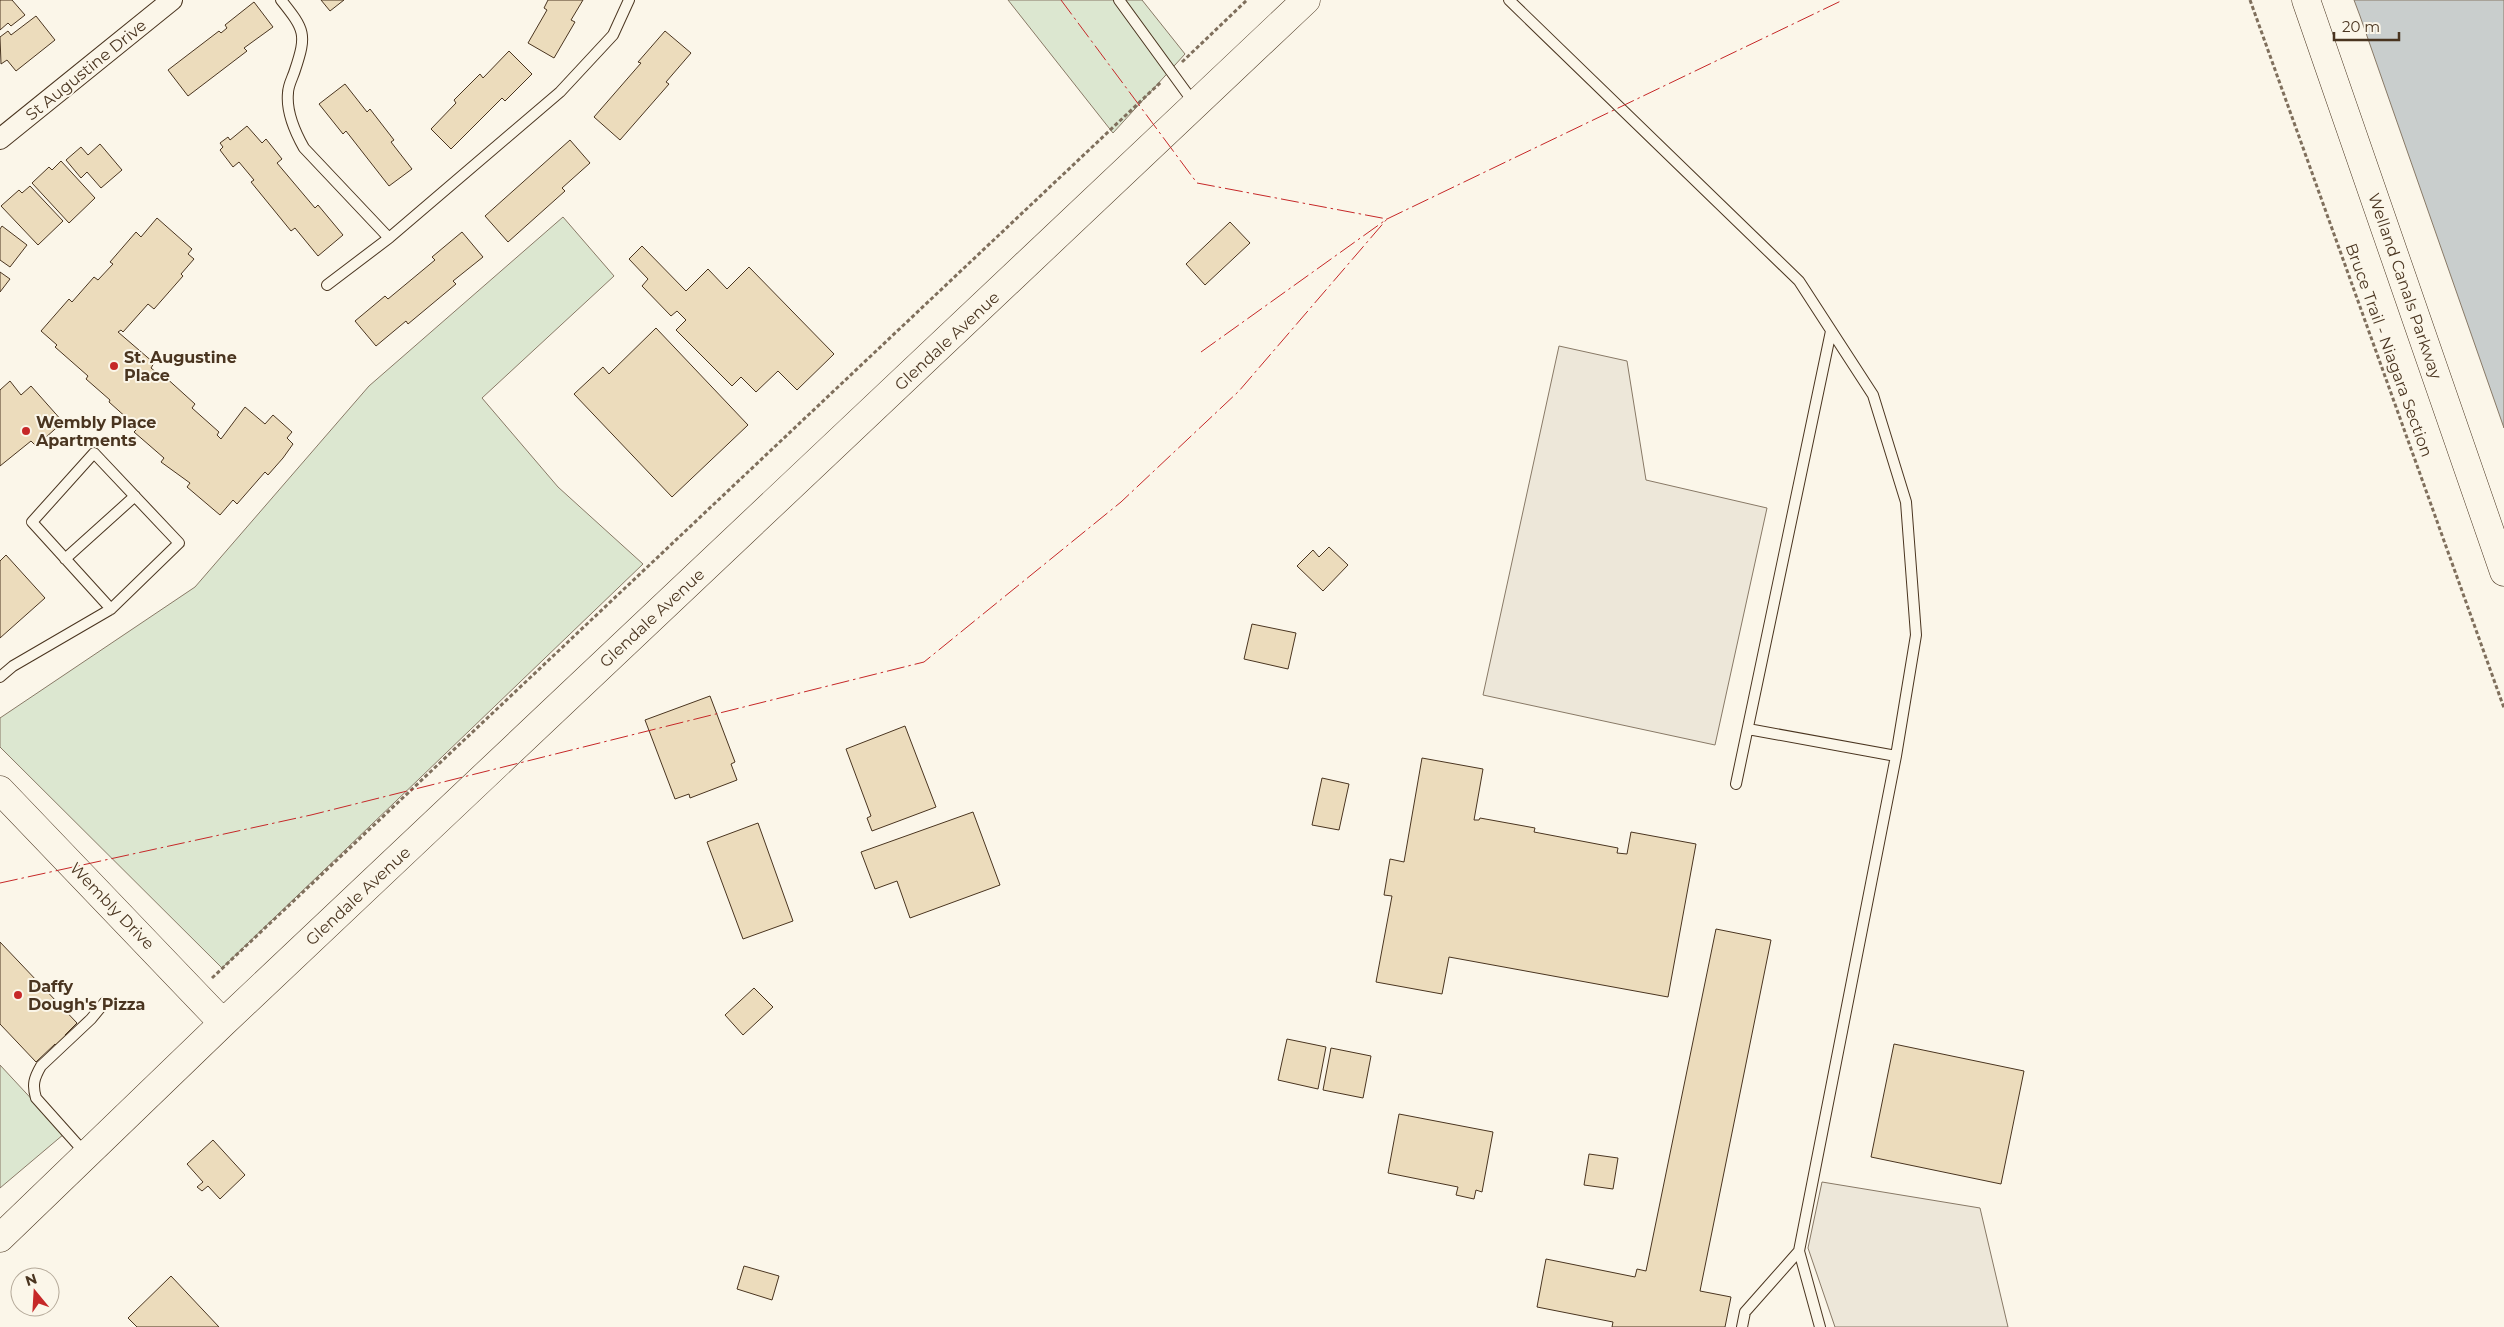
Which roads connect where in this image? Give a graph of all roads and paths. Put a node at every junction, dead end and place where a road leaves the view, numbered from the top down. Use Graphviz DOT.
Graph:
graph roads {
  1 [pos="172,0"];
  2 [pos="281,0"];
  3 [pos="629,0"];
  4 [pos="1119,0"];
  5 [pos="1247,0"];
  6 [pos="1306,0"];
  7 [pos="1509,0"];
  8 [pos="2250,0"];
  9 [pos="2306,0"];
  10 [pos="1171,72"];
  11 [pos="1196,106"];
  12 [pos="0,139"];
  13 [pos="389,238"];
  14 [pos="327,285"];
  15 [pos="1831,331"];
  16 [pos="135,496"];
  17 [pos="65,559"];
  18 [pos="2504,572"];
  19 [pos="111,609"];
  20 [pos="0,677"];
  21 [pos="2504,708"];
  22 [pos="1748,729"];
  23 [pos="1896,756"];
  24 [pos="1736,784"];
  25 [pos="0,790"];
  26 [pos="195,994"];
  27 [pos="104,1002"];
  28 [pos="223,1023"];
  29 [pos="86,1155"];
  30 [pos="0,1238"];
  31 [pos="1799,1251"];
  32 [pos="1742,1327"];
  33 [pos="1820,1327"];
  1 -- 12 [label="street, St Augustine Drive"];
  2 -- 13 [label="lane"];
  3 -- 13 [label="lane"];
  4 -- 10 [label="lane"];
  5 -- 10 [label="path"];
  6 -- 11 [label="main road, Glendale Avenue"];
  7 -- 15 [label="lane"];
  8 -- 21 [label="path, Bruce Trail - Niagara Section"];
  9 -- 18 [label="main road, Welland Canals Parkway"];
  10 -- 11 [label="lane"];
  10 -- 26 [label="path"];
  11 -- 28 [label="main road, Glendale Avenue"];
  13 -- 14 [label="lane"];
  15 -- 22 [label="lane"];
  15 -- 23 [label="lane"];
  16 -- 17 [label="lane"];
  16 -- 17 [label="lane"];
  16 -- 19 [label="lane"];
  17 -- 19 [label="lane"];
  19 -- 20 [label="lane"];
  22 -- 23 [label="lane"];
  22 -- 24 [label="lane"];
  23 -- 31 [label="lane"];
  25 -- 26 [label="main road, Wembly Drive"];
  26 -- 28 [label="main road, Wembly Drive"];
  27 -- 29 [label="lane"];
  28 -- 29 [label="main road, Glendale Avenue"];
  29 -- 30 [label="main road, Glendale Avenue"];
  31 -- 32 [label="lane"];
  31 -- 33 [label="lane"];
}
